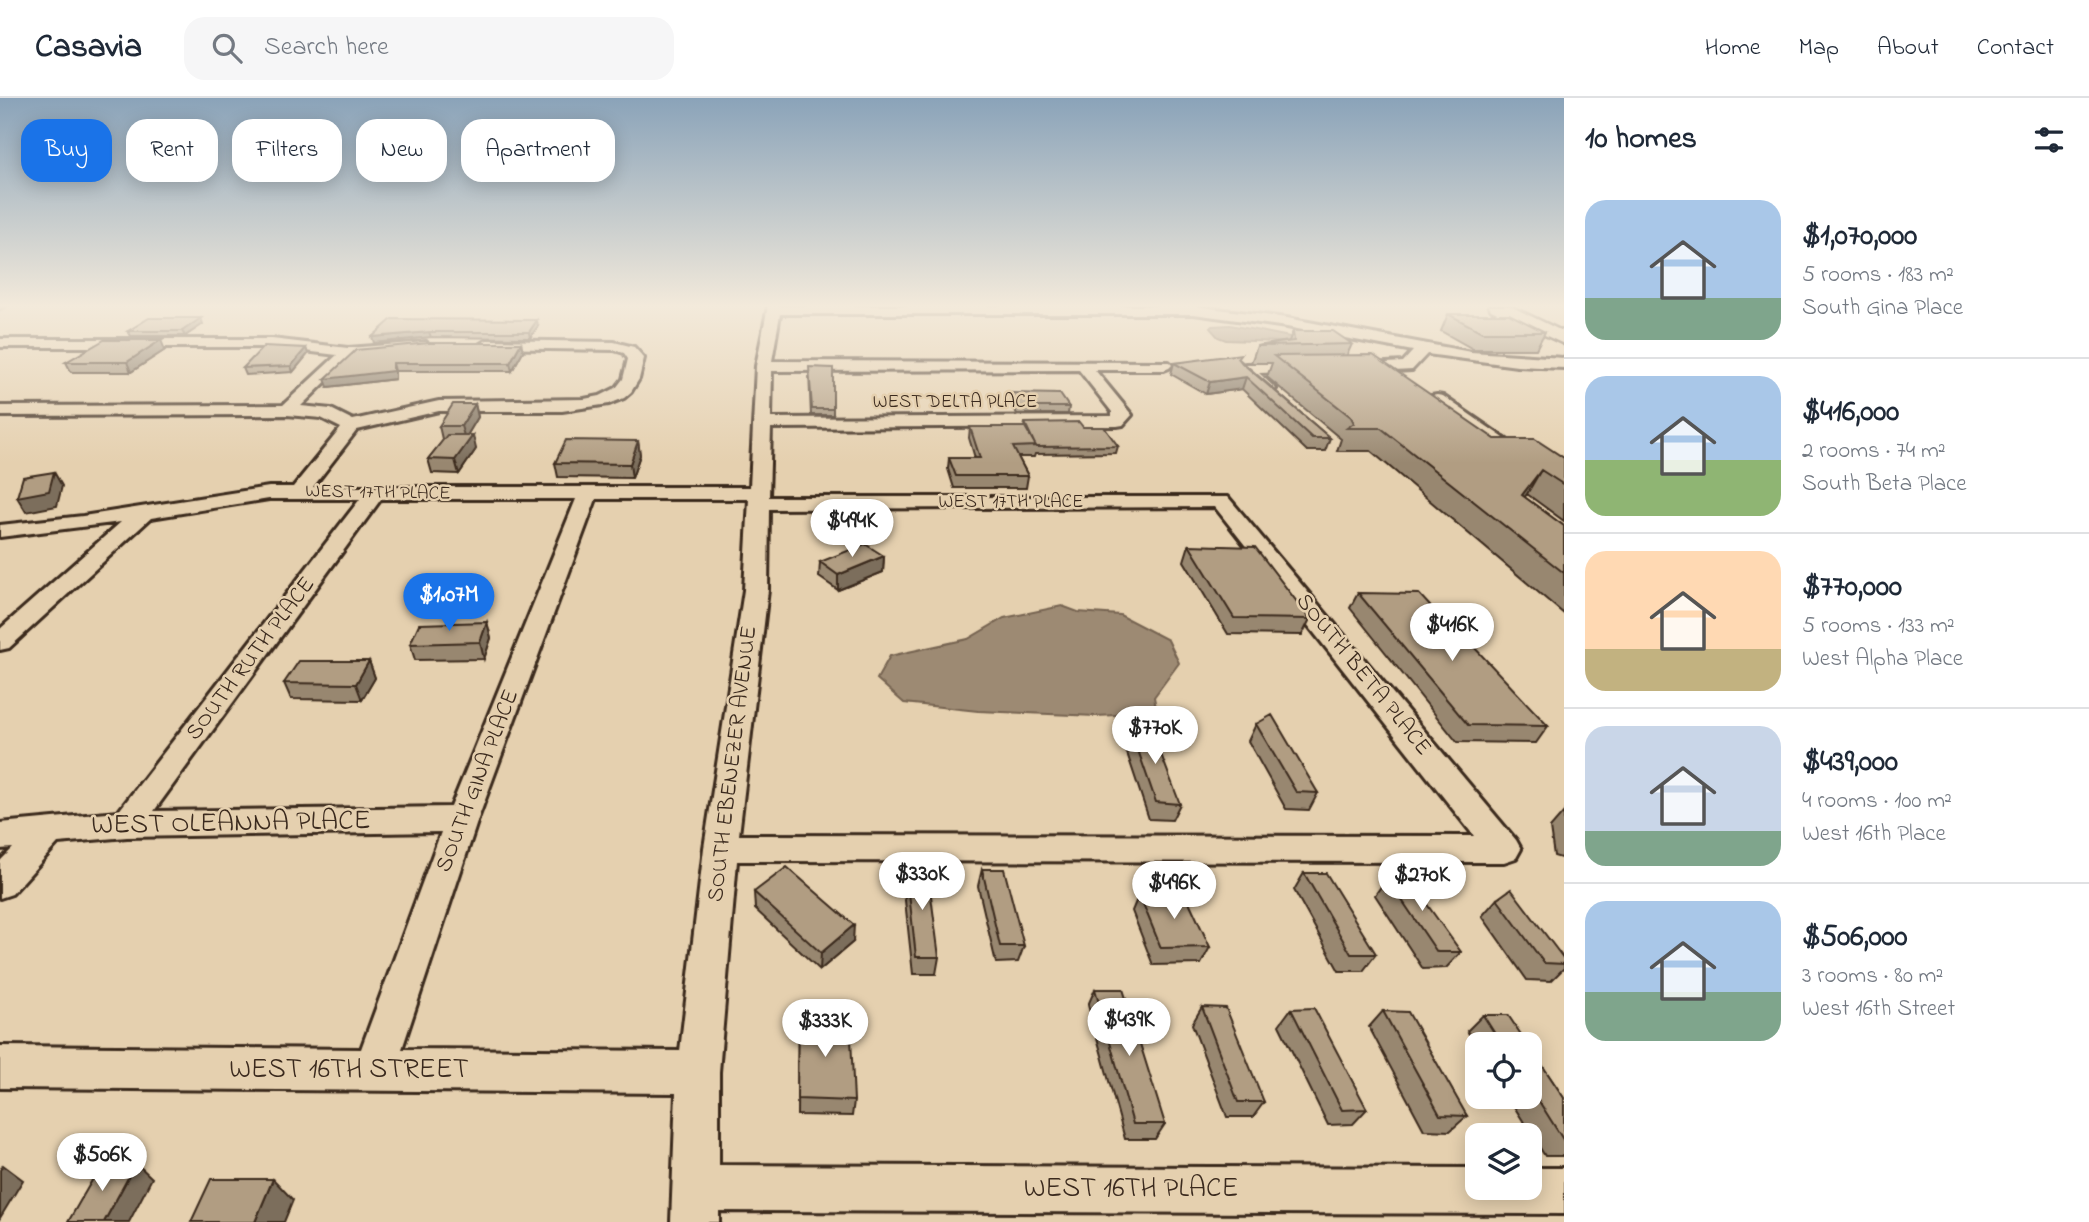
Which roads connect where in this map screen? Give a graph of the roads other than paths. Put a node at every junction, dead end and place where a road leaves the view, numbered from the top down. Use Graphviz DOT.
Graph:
graph roads {
  1 [pos="341,358"];
  2 [pos="636,358"];
  3 [pos="765,358"];
  4 [pos="1415,358"];
  5 [pos="1474,358"];
  6 [pos="1564,363"];
  7 [pos="1083,365"];
  8 [pos="1164,365"];
  9 [pos="764,366"];
  10 [pos="1390,368"];
  11 [pos="614,397"];
  12 [pos="1284,403"];
  13 [pos="287,410"];
  14 [pos="0,411"];
  15 [pos="762,423"];
  16 [pos="351,426"];
  17 [pos="1511,449"];
  18 [pos="299,492"];
  19 [pos="375,493"];
  20 [pos="588,495"];
  21 [pos="758,498"];
  22 [pos="1221,501"];
  23 [pos="145,511"];
  24 [pos="0,531"];
  25 [pos="0,642"];
  26 [pos="462,819"];
  27 [pos="127,824"];
  28 [pos="49,831"];
  29 [pos="0,836"];
  30 [pos="720,848"];
  31 [pos="0,884"];
  32 [pos="0,1067"];
  33 [pos="374,1070"];
  34 [pos="698,1072"];
  35 [pos="1564,1191"];
  36 [pos="697,1205"];
  1 -- 13 [label="street"];
  2 -- 11 [label="street"];
  3 -- 9 [label="street, SOUTH EBENEZER AVENUE"];
  4 -- 10 [label="street"];
  5 -- 6 [label="street"];
  7 -- 8 [label="street"];
  7 -- 9 [label="street"];
  7 -- 15 [label="street, WEST DELTA PLACE"];
  9 -- 15 [label="street, SOUTH EBENEZER AVENUE"];
  10 -- 12 [label="street"];
  10 -- 17 [label="street"];
  11 -- 16 [label="street"];
  13 -- 14 [label="street"];
  13 -- 16 [label="street"];
  15 -- 21 [label="street, SOUTH EBENEZER AVENUE"];
  16 -- 18 [label="street"];
  18 -- 19 [label="street, WEST 17TH PLACE"];
  18 -- 23 [label="street, WEST 17TH PLACE"];
  19 -- 20 [label="street, WEST 17TH PLACE"];
  19 -- 27 [label="street, SOUTH RUTH PLACE"];
  20 -- 21 [label="street, WEST 17TH PLACE"];
  20 -- 26 [label="street, SOUTH GINA PLACE"];
  21 -- 22 [label="street, WEST 17TH PLACE"];
  21 -- 30 [label="street, SOUTH EBENEZER AVENUE"];
  22 -- 30 [label="street, SOUTH BETA PLACE"];
  23 -- 24 [label="street, WEST 17TH PLACE"];
  23 -- 25 [label="street"];
  26 -- 27 [label="street, WEST OLEANNA PLACE"];
  26 -- 33 [label="street, SOUTH GINA PLACE"];
  27 -- 28 [label="street, WEST OLEANNA PLACE"];
  28 -- 29 [label="street, WEST OLEANNA PLACE"];
  28 -- 31 [label="street"];
  30 -- 34 [label="street, SOUTH EBENEZER AVENUE"];
  32 -- 33 [label="street, WEST 16TH STREET"];
  33 -- 34 [label="street, WEST 16TH STREET"];
  34 -- 36 [label="street, SOUTH EBENEZER AVENUE"];
  35 -- 36 [label="street, WEST 16TH PLACE"];
}
